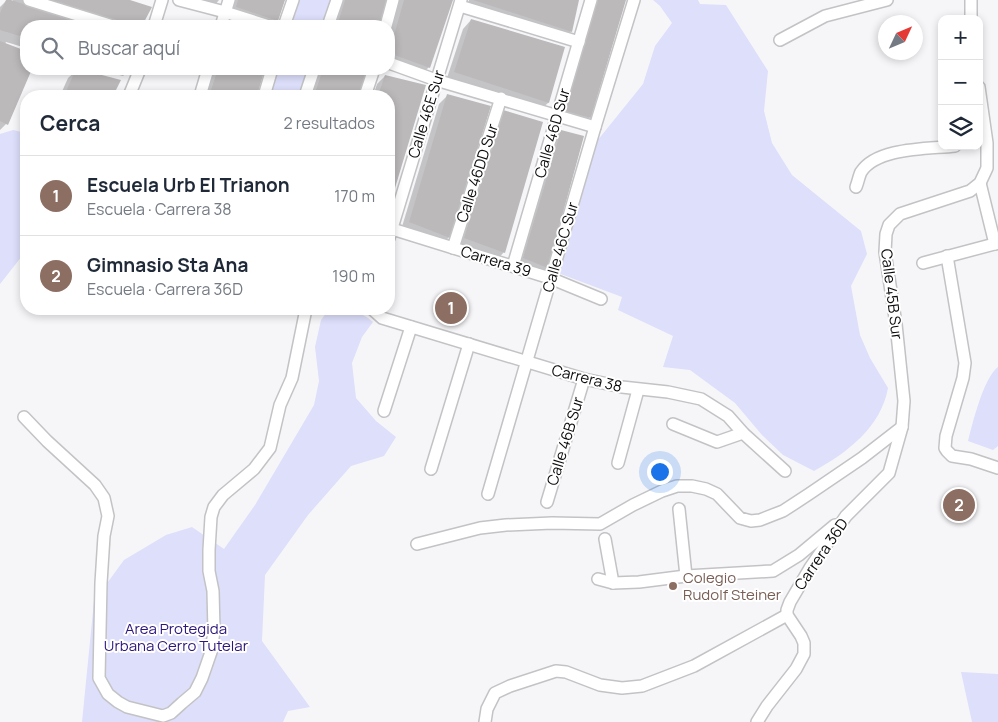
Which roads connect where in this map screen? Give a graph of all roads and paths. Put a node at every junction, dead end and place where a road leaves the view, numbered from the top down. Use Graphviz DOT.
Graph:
graph roads {
  1 [pos="29,0"];
  2 [pos="162,0"];
  3 [pos="178,0"];
  4 [pos="229,0"];
  5 [pos="293,0"];
  6 [pos="336,0"];
  7 [pos="393,0"];
  8 [pos="591,0"];
  9 [pos="634,0"];
  10 [pos="887,0"];
  11 [pos="968,1"];
  12 [pos="460,3"];
  13 [pos="225,12"];
  14 [pos="970,15"];
  15 [pos="94,20"];
  16 [pos="156,20"];
  17 [pos="223,20"];
  18 [pos="250,20"];
  19 [pos="286,20"];
  20 [pos="330,20"];
  21 [pos="388,20"];
  22 [pos="780,40"];
  23 [pos="579,42"];
  24 [pos="395,65"];
  25 [pos="138,75"];
  26 [pos="206,75"];
  27 [pos="270,75"];
  28 [pos="312,75"];
  29 [pos="372,75"];
  30 [pos="436,80"];
  31 [pos="131,90"];
  32 [pos="202,90"];
  33 [pos="266,90"];
  34 [pos="307,90"];
  35 [pos="368,90"];
  36 [pos="501,98"];
  37 [pos="558,115"];
  38 [pos="595,126"];
  39 [pos="983,143"];
  40 [pos="938,148"];
  41 [pos="980,183"];
  42 [pos="856,187"];
  43 [pos="395,213"];
  44 [pos="395,234"];
  45 [pos="997,243"];
  46 [pos="453,248"];
  47 [pos="947,256"];
  48 [pos="923,263"];
  49 [pos="513,266"];
  50 [pos="550,278"];
  51 [pos="601,299"];
  52 [pos="305,315"];
  53 [pos="379,315"];
  54 [pos="411,327"];
  55 [pos="469,344"];
  56 [pos="526,362"];
  57 [pos="584,379"];
  58 [pos="638,390"];
  59 [pos="384,412"];
  60 [pos="24,417"];
  61 [pos="673,424"];
  62 [pos="902,427"];
  63 [pos="743,433"];
  64 [pos="618,463"];
  65 [pos="431,468"];
  66 [pos="998,468"];
  67 [pos="785,471"];
  68 [pos="889,473"];
  69 [pos="488,494"];
  70 [pos="547,502"];
  71 [pos="679,509"];
  72 [pos="846,516"];
  73 [pos="605,539"];
  74 [pos="417,544"];
  75 [pos="686,576"];
  76 [pos="598,579"];
  77 [pos="613,583"];
  78 [pos="787,614"];
  79 [pos="485,722"];
  80 [pos="756,722"];
  1 -- 15 [label="street"];
  2 -- 16 [label="street"];
  3 -- 13 [label="street"];
  4 -- 13 [label="street"];
  5 -- 19 [label="street"];
  6 -- 20 [label="street"];
  7 -- 21 [label="street"];
  8 -- 23 [label="street, Calle 46D Sur"];
  9 -- 38 [label="street, Calle 46C Sur"];
  10 -- 22 [label="street"];
  11 -- 14 [label="street"];
  12 -- 23 [label="street"];
  12 -- 30 [label="street, Calle 46E Sur"];
  13 -- 17 [label="street"];
  13 -- 18 [label="street"];
  23 -- 37 [label="street, Calle 46D Sur"];
  24 -- 30 [label="street"];
  25 -- 31 [label="street"];
  26 -- 32 [label="street"];
  27 -- 33 [label="street"];
  28 -- 34 [label="street"];
  29 -- 35 [label="street"];
  30 -- 36 [label="street"];
  30 -- 43 [label="street, Calle 46E Sur"];
  36 -- 37 [label="street"];
  36 -- 46 [label="street, Calle 46DD Sur"];
  37 -- 38 [label="street"];
  37 -- 49 [label="street, Calle 46D Sur"];
  38 -- 50 [label="street, Calle 46C Sur"];
  39 -- 41 [label="street"];
  40 -- 42 [label="street"];
  41 -- 45 [label="street"];
  41 -- 62 [label="street, Calle 45B Sur"];
  44 -- 46 [label="street, Carrera 39"];
  45 -- 47 [label="street"];
  46 -- 49 [label="street, Carrera 39"];
  47 -- 48 [label="street"];
  47 -- 66 [label="street"];
  49 -- 50 [label="street, Carrera 39"];
  50 -- 51 [label="street, Carrera 39"];
  50 -- 56 [label="street, Calle 46C Sur"];
  52 -- 60 [label="street"];
  53 -- 54 [label="street, Carrera 38"];
  54 -- 55 [label="street, Carrera 38"];
  54 -- 59 [label="street"];
  55 -- 56 [label="street, Carrera 38"];
  55 -- 65 [label="street"];
  56 -- 57 [label="street, Carrera 38"];
  56 -- 69 [label="street, Calle 46C Sur"];
  57 -- 58 [label="street, Carrera 38"];
  57 -- 70 [label="street, Calle 46B Sur"];
  58 -- 63 [label="street, Carrera 38"];
  58 -- 64 [label="street"];
  61 -- 63 [label="street"];
  62 -- 68 [label="street, Calle 45B Sur"];
  62 -- 74 [label="street"];
  63 -- 67 [label="street, Carrera 38"];
  68 -- 72 [label="street, Carrera 36D"];
  71 -- 75 [label="street"];
  72 -- 75 [label="street"];
  72 -- 78 [label="street, Carrera 36D"];
  73 -- 77 [label="street"];
  75 -- 77 [label="street"];
  76 -- 77 [label="street"];
  78 -- 79 [label="street"];
  78 -- 80 [label="street"];
}
